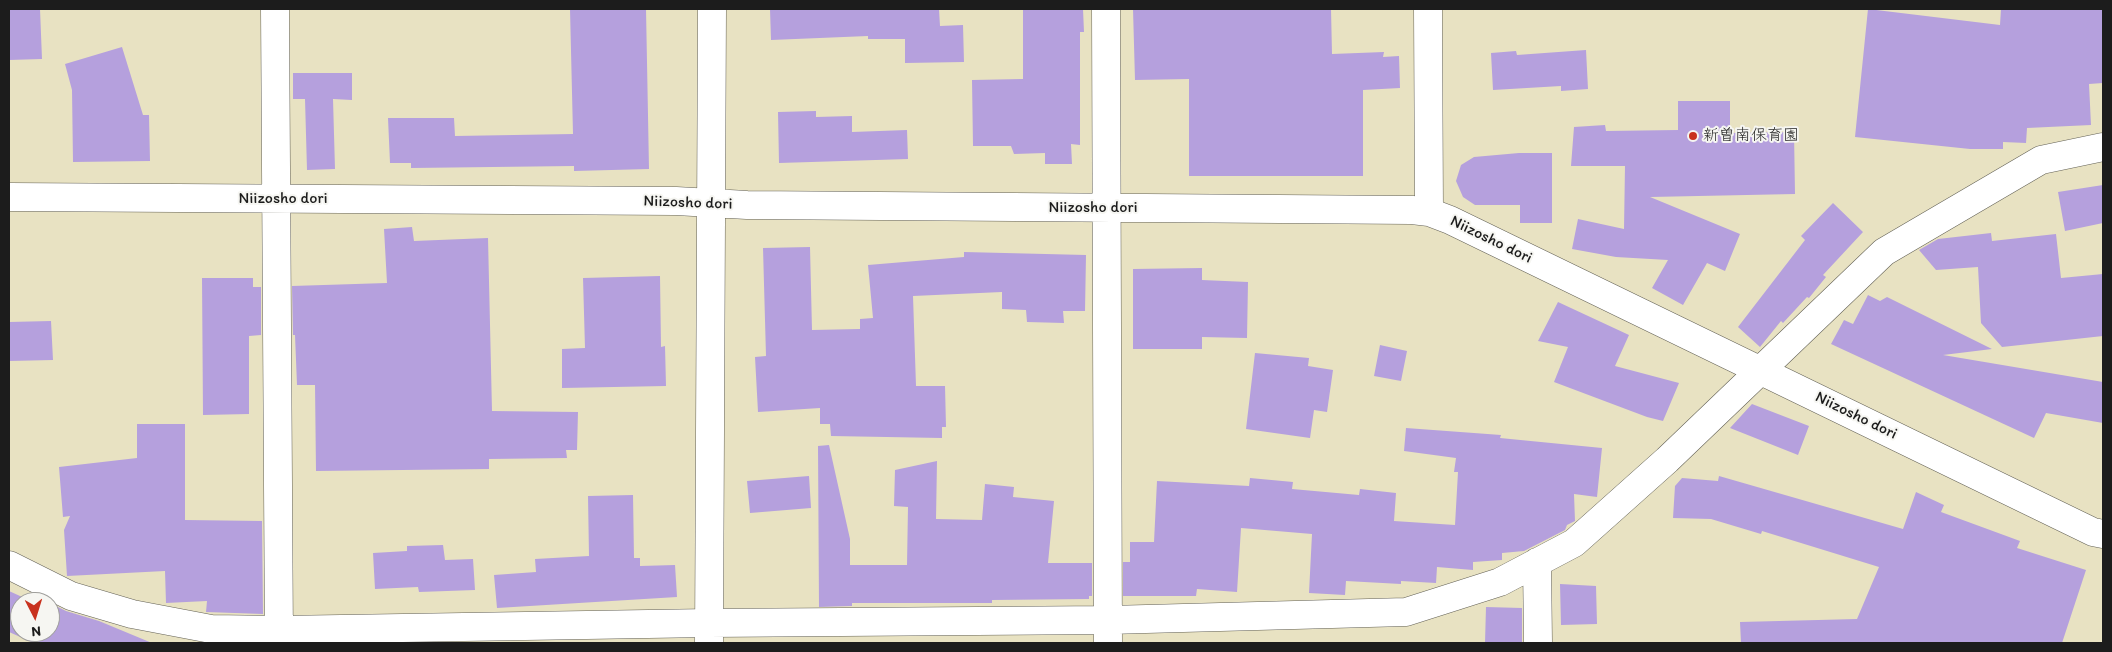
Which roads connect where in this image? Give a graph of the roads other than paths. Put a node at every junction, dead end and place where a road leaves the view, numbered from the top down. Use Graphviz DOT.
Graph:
graph roads {
  1 [pos="275,9"];
  2 [pos="712,9"];
  3 [pos="1106,9"];
  4 [pos="1428,9"];
  5 [pos="2103,147"];
  6 [pos="9,197"];
  7 [pos="276,198"];
  8 [pos="710,203"];
  9 [pos="1107,208"];
  10 [pos="1428,212"];
  11 [pos="1760,370"];
  12 [pos="2103,534"];
  13 [pos="1537,562"];
  14 [pos="9,566"];
  15 [pos="1109,632"];
  16 [pos="709,633"];
  17 [pos="280,637"];
  18 [pos="1538,643"];
  1 -- 7 [label="street"];
  2 -- 8 [label="street"];
  3 -- 9 [label="street"];
  4 -- 10 [label="street"];
  5 -- 11 [label="street"];
  6 -- 7 [label="street, Niizosho dori"];
  7 -- 8 [label="street, Niizosho dori"];
  7 -- 17 [label="street"];
  8 -- 9 [label="street, Niizosho dori"];
  8 -- 16 [label="street"];
  9 -- 10 [label="street, Niizosho dori"];
  9 -- 15 [label="street"];
  10 -- 11 [label="street, Niizosho dori"];
  11 -- 12 [label="street, Niizosho dori"];
  11 -- 13 [label="street"];
  13 -- 15 [label="street"];
  13 -- 18 [label="street"];
  14 -- 17 [label="street"];
  15 -- 16 [label="street"];
  16 -- 17 [label="street"];
}
